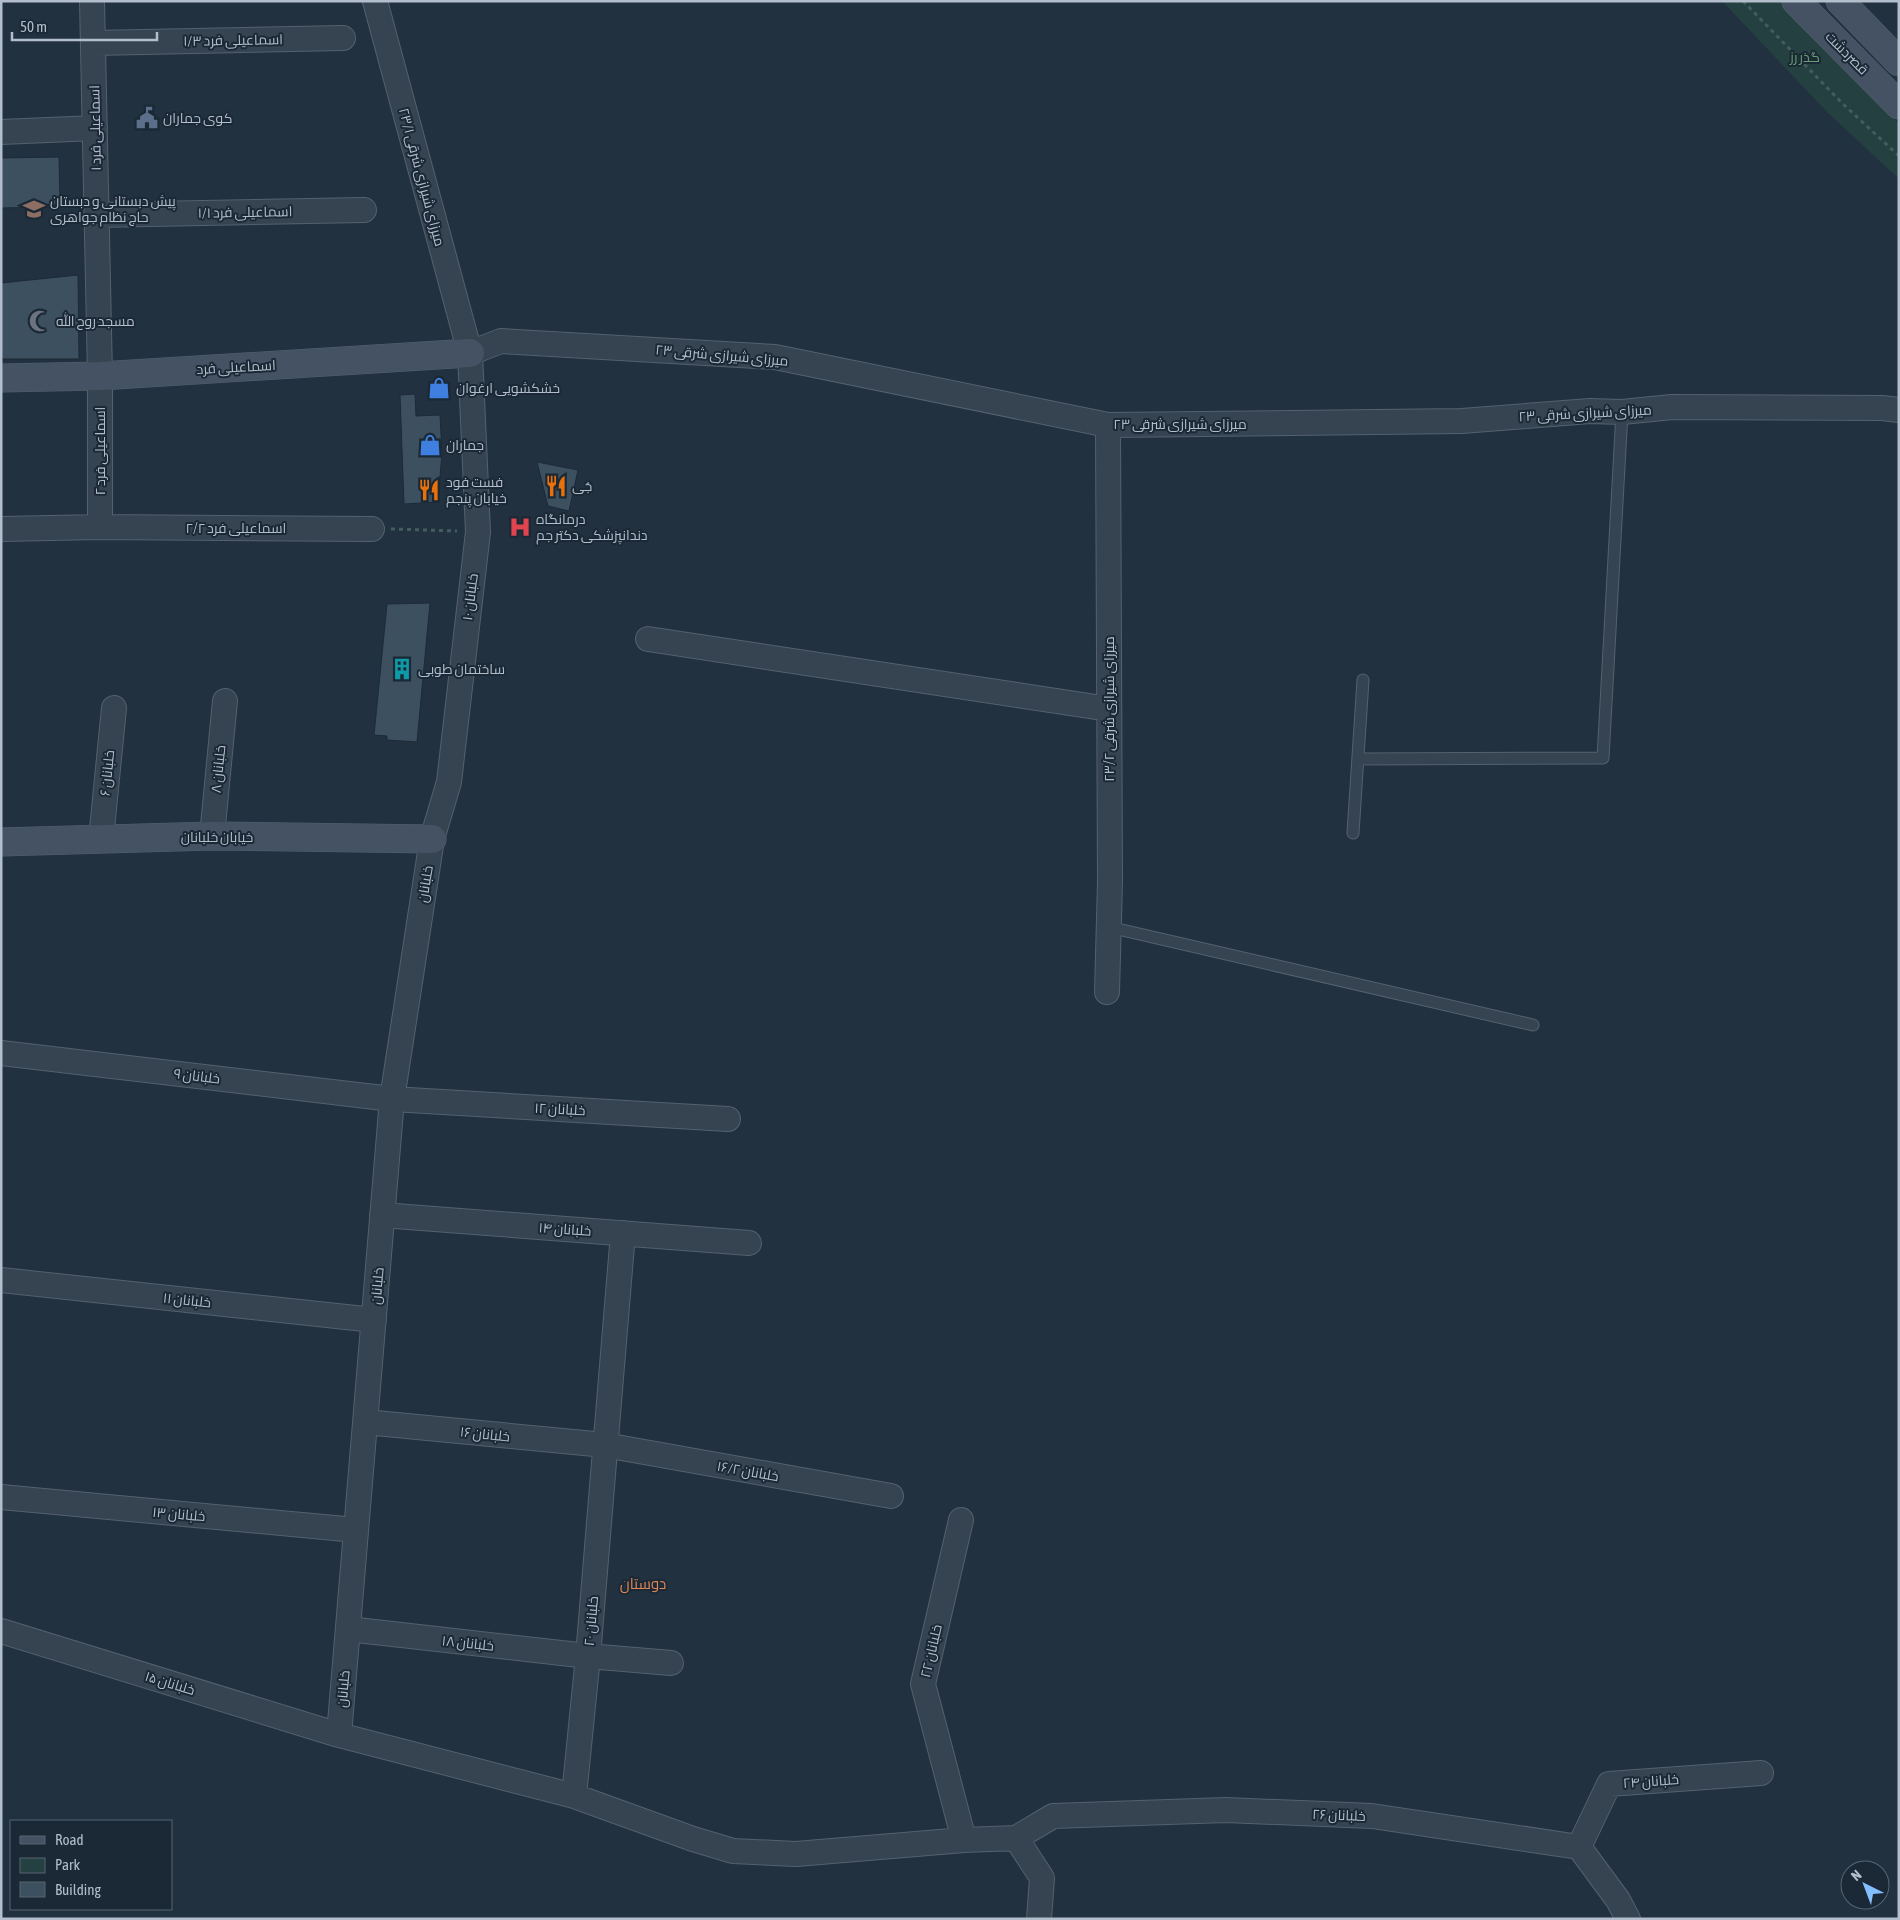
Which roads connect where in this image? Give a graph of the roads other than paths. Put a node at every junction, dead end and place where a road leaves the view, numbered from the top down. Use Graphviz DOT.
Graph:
graph roads {
  1 [pos="92,1"];
  2 [pos="375,1"];
  3 [pos="1796,1"];
  4 [pos="1840,1"];
  5 [pos="343,38"];
  6 [pos="93,43"];
  7 [pos="1899,62"];
  8 [pos="1899,105"];
  9 [pos="95,128"];
  10 [pos="1,132"];
  11 [pos="364,210"];
  12 [pos="96,215"];
  13 [pos="470,353"];
  14 [pos="100,376"];
  15 [pos="1,378"];
  16 [pos="1899,410"];
  17 [pos="1622,412"];
  18 [pos="1108,425"];
  19 [pos="100,527"];
  20 [pos="1,528"];
  21 [pos="372,529"];
  22 [pos="648,638"];
  23 [pos="1363,680"];
  24 [pos="225,701"];
  25 [pos="114,708"];
  26 [pos="1109,709"];
  27 [pos="1358,759"];
  28 [pos="1353,833"];
  29 [pos="212,836"];
  30 [pos="101,839"];
  31 [pos="432,839"];
  32 [pos="1,842"];
  33 [pos="1109,927"];
  34 [pos="1107,992"];
  35 [pos="1533,1025"];
  36 [pos="1,1053"];
  37 [pos="392,1099"];
  38 [pos="728,1119"];
  39 [pos="382,1215"];
  40 [pos="624,1233"];
  41 [pos="749,1243"];
  42 [pos="1,1280"];
  43 [pos="374,1320"];
  44 [pos="365,1422"];
  45 [pos="605,1446"];
  46 [pos="891,1496"];
  47 [pos="1,1497"];
  48 [pos="961,1520"];
  49 [pos="356,1530"];
  50 [pos="348,1629"];
  51 [pos="1,1631"];
  52 [pos="588,1656"];
  53 [pos="671,1663"];
  54 [pos="339,1735"];
  55 [pos="1761,1773"];
  56 [pos="574,1796"];
  57 [pos="1016,1838"];
  58 [pos="964,1840"];
  59 [pos="1579,1847"];
  60 [pos="1039,1919"];
  61 [pos="1628,1919"];
  1 -- 6 [label="street, ۱ اسماعیلی فرد"];
  2 -- 13 [label="street, ۲۳/۱ میرزای شیرازی شرقی"];
  3 -- 8 [label="street, قصردشت"];
  4 -- 7 [label="street"];
  5 -- 6 [label="street, ۱/۳ اسماعیلی فرد"];
  6 -- 9 [label="street, ۱ اسماعیلی فرد"];
  9 -- 10 [label="street"];
  9 -- 12 [label="street, ۱ اسماعیلی فرد"];
  11 -- 12 [label="street, ۱/۱ اسماعیلی فرد"];
  12 -- 14 [label="street, ۱ اسماعیلی فرد"];
  13 -- 14 [label="street, اسماعیلی فرد"];
  13 -- 18 [label="street, ۲۳ میرزای شیرازی شرقی"];
  13 -- 31 [label="street, ۱۰ خلبانان"];
  14 -- 15 [label="street, اسماعیلی فرد"];
  14 -- 19 [label="street, ۲ اسماعیلی فرد"];
  16 -- 17 [label="street, ۲۳ میرزای شیرازی شرقی"];
  17 -- 18 [label="street, ۲۳ میرزای شیرازی شرقی"];
  17 -- 27 [label="lane"];
  18 -- 26 [label="street, ۲۳/۲ میرزای شیرازی شرقی"];
  19 -- 20 [label="street, ۲/۲ اسماعیلی فرد"];
  19 -- 21 [label="street, ۲/۲ اسماعیلی فرد"];
  22 -- 26 [label="street"];
  23 -- 27 [label="lane"];
  24 -- 29 [label="street, ۸ خلبانان"];
  25 -- 30 [label="street, ۶ خلبانان"];
  26 -- 33 [label="street, ۲۳/۲ میرزای شیرازی شرقی"];
  27 -- 28 [label="lane"];
  29 -- 30 [label="street, خیابان خلبانان"];
  29 -- 31 [label="street, خیابان خلبانان"];
  30 -- 32 [label="street, خیابان خلبانان"];
  31 -- 37 [label="street, خلبانان"];
  33 -- 34 [label="street, ۲۳/۲ میرزای شیرازی شرقی"];
  33 -- 35 [label="lane"];
  36 -- 37 [label="street, ۹ خلبانان"];
  37 -- 38 [label="street, ۱۲ خلبانان"];
  37 -- 39 [label="street, خلبانان"];
  39 -- 40 [label="street, ۱۴ خلبانان"];
  39 -- 43 [label="street, خلبانان"];
  40 -- 41 [label="street, ۱۴ خلبانان"];
  40 -- 45 [label="street, ۲۰ خلبانان"];
  42 -- 43 [label="street, ۱۱ خلبانان"];
  43 -- 44 [label="street, خلبانان"];
  44 -- 45 [label="street, ۱۶ خلبانان"];
  44 -- 49 [label="street, خلبانان"];
  45 -- 46 [label="street, ۱۶/۲ خلبانان"];
  45 -- 52 [label="street, ۲۰ خلبانان"];
  47 -- 49 [label="street, ۱۳ خلبانان"];
  48 -- 58 [label="street, ۲۲ خلبانان"];
  49 -- 50 [label="street, خلبانان"];
  50 -- 52 [label="street, ۱۸ خلبانان"];
  50 -- 54 [label="street, خلبانان"];
  51 -- 54 [label="street, ۱۵ خلبانان"];
  52 -- 53 [label="street, ۱۸ خلبانان"];
  52 -- 56 [label="street, ۲۰ خلبانان"];
  54 -- 56 [label="street, ۱۵ خلبانان"];
  55 -- 59 [label="street, ۲۴ خلبانان"];
  56 -- 58 [label="street, ۱۵ خلبانان"];
  57 -- 58 [label="street, ۱۵ خلبانان"];
  57 -- 59 [label="street, ۲۶ خلبانان"];
  57 -- 60 [label="street"];
  59 -- 61 [label="street"];
}
